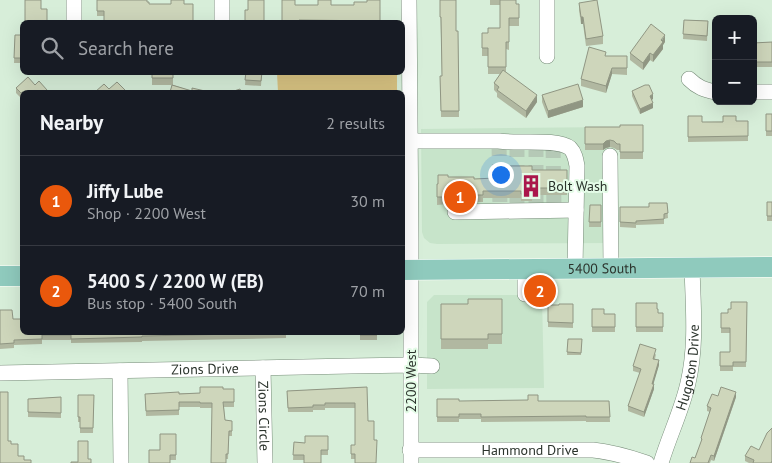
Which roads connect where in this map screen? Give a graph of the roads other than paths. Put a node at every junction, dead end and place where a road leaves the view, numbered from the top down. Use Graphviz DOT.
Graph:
graph roads {
  1 [pos="74,0"];
  2 [pos="222,0"];
  3 [pos="408,0"];
  4 [pos="547,0"];
  5 [pos="74,20"];
  6 [pos="222,20"];
  7 [pos="547,56"];
  8 [pos="689,79"];
  9 [pos="712,92"];
  10 [pos="757,92"];
  11 [pos="772,92"];
  12 [pos="407,137"];
  13 [pos="610,156"];
  14 [pos="576,210"];
  15 [pos="407,211"];
  16 [pos="455,212"];
  17 [pos="692,267"];
  18 [pos="772,267"];
  19 [pos="575,268"];
  20 [pos="611,268"];
  21 [pos="525,269"];
  22 [pos="407,270"];
  23 [pos="0,276"];
  24 [pos="20,276"];
  25 [pos="525,294"];
  26 [pos="411,365"];
  27 [pos="432,366"];
  28 [pos="263,368"];
  29 [pos="120,371"];
  30 [pos="0,373"];
  31 [pos="410,457"];
  32 [pos="121,463"];
  33 [pos="265,463"];
  34 [pos="647,463"];
  35 [pos="661,463"];
  1 -- 5 [label="street"];
  2 -- 6 [label="street"];
  3 -- 12 [label="street, 2200 West"];
  4 -- 7 [label="street"];
  8 -- 9 [label="street"];
  10 -- 11 [label="street"];
  12 -- 14 [label="street"];
  12 -- 15 [label="street, 2200 West"];
  13 -- 20 [label="street"];
  14 -- 16 [label="street"];
  14 -- 19 [label="street"];
  15 -- 22 [label="street, 2200 West"];
  17 -- 18 [label="main road, 5400 South"];
  17 -- 20 [label="main road, 5400 South"];
  17 -- 35 [label="street, Hugoton Drive"];
  19 -- 20 [label="main road, 5400 South"];
  19 -- 21 [label="main road, 5400 South"];
  21 -- 22 [label="main road, 5400 South"];
  21 -- 25 [label="street"];
  22 -- 26 [label="street, 2200 West"];
  23 -- 24 [label="main road"];
  26 -- 27 [label="street, Zions Drive"];
  26 -- 28 [label="street, Zions Drive"];
  26 -- 31 [label="street, 2200 West"];
  28 -- 29 [label="street, Zions Drive"];
  28 -- 33 [label="street, Zions Circle"];
  29 -- 30 [label="street, Zions Drive"];
  29 -- 32 [label="street"];
  31 -- 34 [label="street, Hammond Drive"];
}
